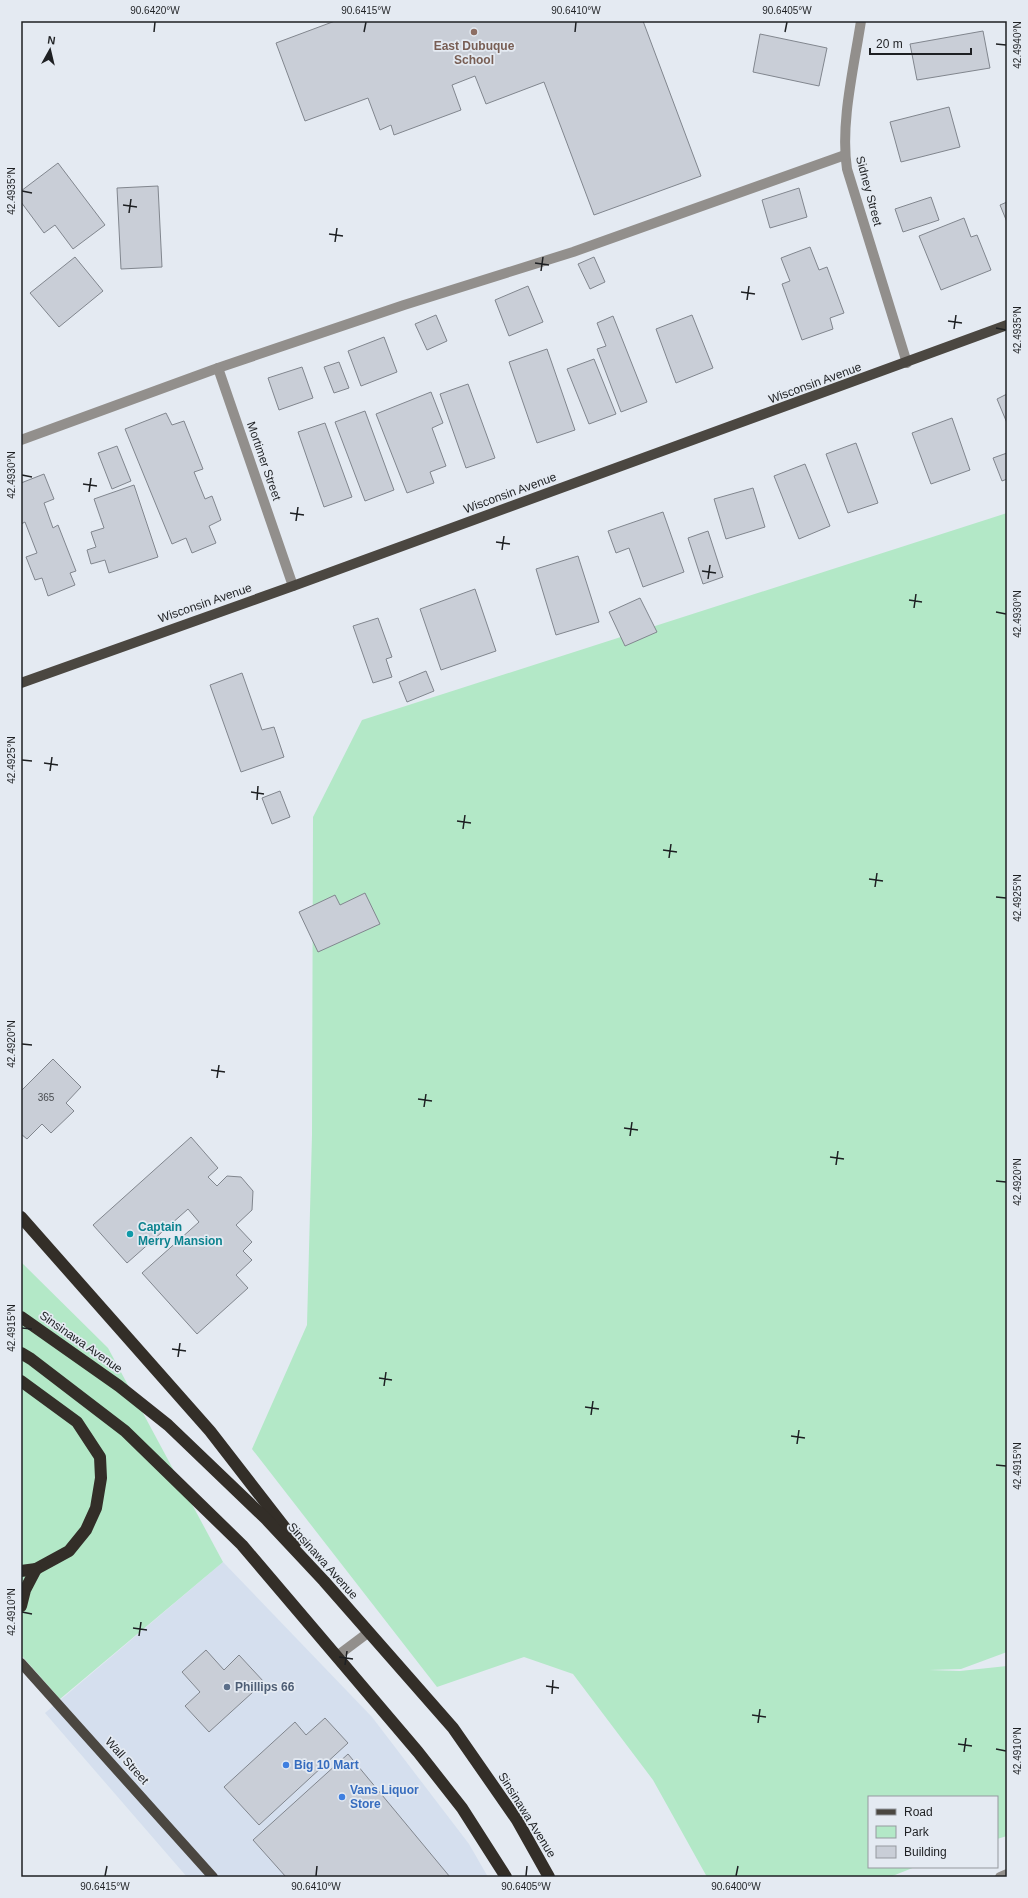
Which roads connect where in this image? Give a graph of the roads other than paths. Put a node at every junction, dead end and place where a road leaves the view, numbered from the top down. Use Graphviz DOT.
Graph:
graph roads {
  1 [pos="861,21"];
  2 [pos="845,155"];
  3 [pos="1007,325"];
  4 [pos="907,363"];
  5 [pos="218,368"];
  6 [pos="21,440"];
  7 [pos="293,586"];
  8 [pos="21,683"];
  9 [pos="21,1216"];
  10 [pos="21,1317"];
  11 [pos="21,1353"];
  12 [pos="21,1381"];
  13 [pos="36,1569"];
  14 [pos="21,1571"];
  15 [pos="21,1606"];
  16 [pos="352,1614"];
  17 [pos="369,1632"];
  18 [pos="337,1656"];
  19 [pos="21,1663"];
  20 [pos="1007,1874"];
  21 [pos="213,1877"];
  22 [pos="506,1877"];
  23 [pos="549,1877"];
  24 [pos="1000,1877"];
  1 -- 2 [label="street, Sidney Street"];
  2 -- 4 [label="street, Sidney Street"];
  2 -- 5 [label="street"];
  3 -- 4 [label="main road, Wisconsin Avenue"];
  4 -- 7 [label="main road, Wisconsin Avenue"];
  5 -- 6 [label="street"];
  5 -- 7 [label="street, Mortimer Street"];
  7 -- 8 [label="main road, Wisconsin Avenue"];
  9 -- 16 [label="highway"];
  10 -- 16 [label="highway, Sinsinawa Avenue"];
  11 -- 18 [label="highway"];
  12 -- 13 [label="highway"];
  13 -- 14 [label="highway"];
  13 -- 15 [label="highway"];
  16 -- 17 [label="highway, Sinsinawa Avenue"];
  17 -- 18 [label="street"];
  17 -- 23 [label="highway, Sinsinawa Avenue"];
  18 -- 22 [label="highway"];
  19 -- 21 [label="main road, Wall Street"];
  20 -- 24 [label="street"];
}
